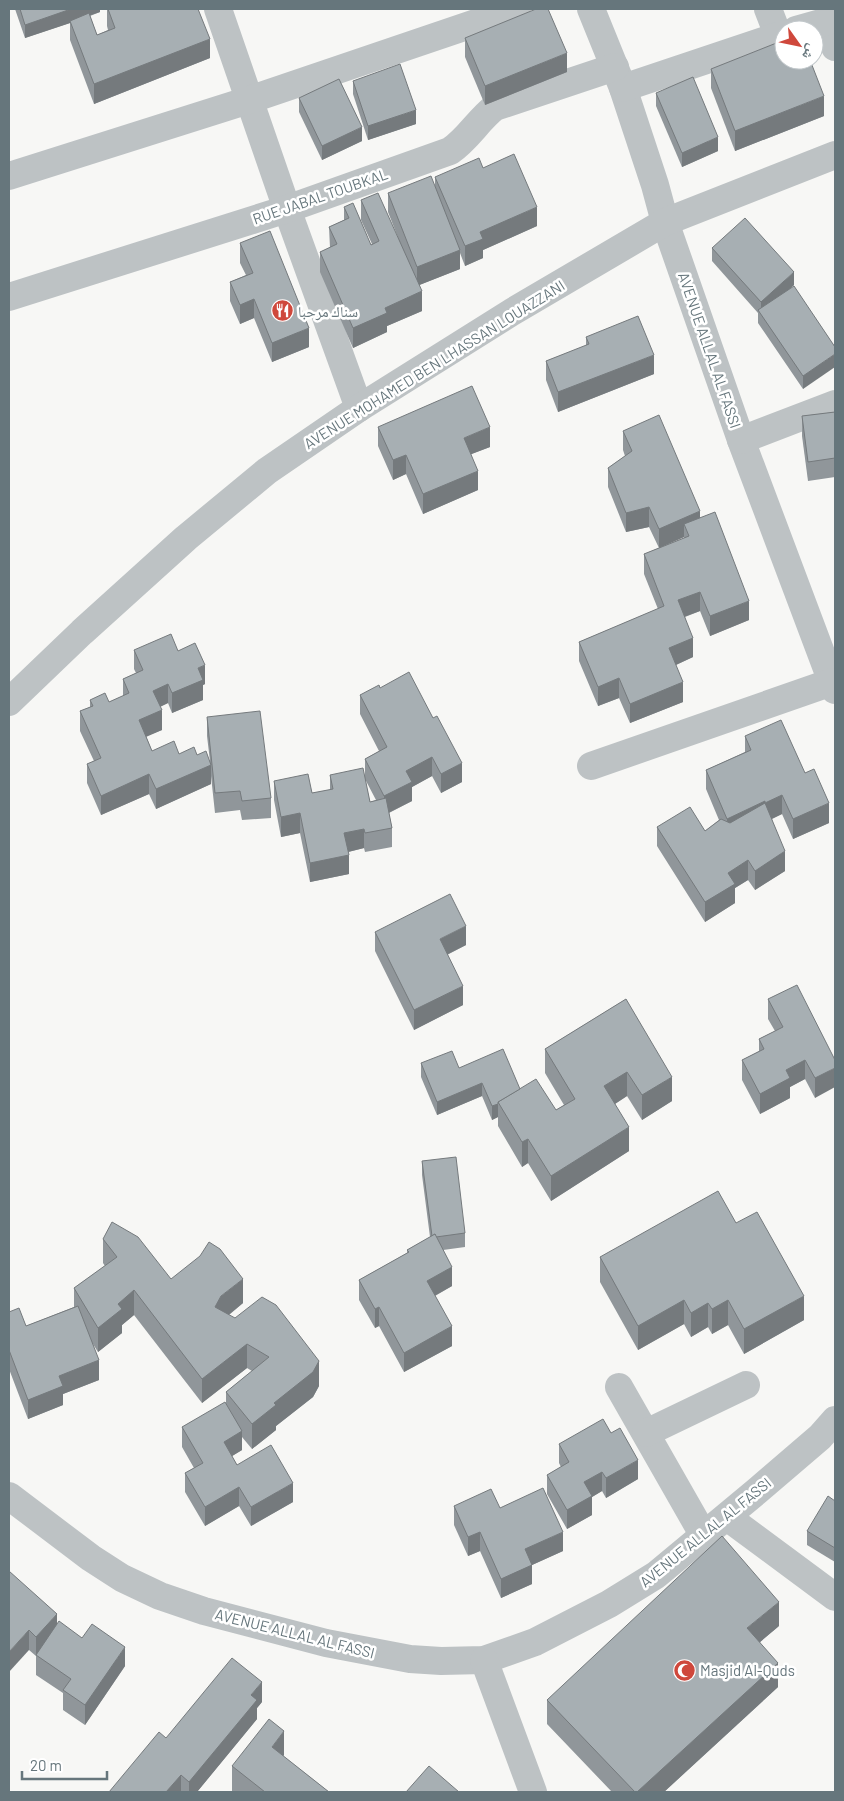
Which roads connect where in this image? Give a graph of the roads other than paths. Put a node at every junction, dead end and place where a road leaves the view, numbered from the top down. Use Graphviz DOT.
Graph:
graph roads {
  1 [pos="218,9"];
  2 [pos="517,9"];
  3 [pos="591,9"];
  4 [pos="768,9"];
  5 [pos="776,20"];
  6 [pos="831,20"];
  7 [pos="774,36"];
  8 [pos="835,47"];
  9 [pos="619,78"];
  10 [pos="249,100"];
  11 [pos="835,154"];
  12 [pos="9,176"];
  13 [pos="287,209"];
  14 [pos="665,222"];
  15 [pos="10,292"];
  16 [pos="835,404"];
  17 [pos="358,408"];
  18 [pos="741,440"];
  19 [pos="834,686"];
  20 [pos="9,702"];
  21 [pos="591,766"];
  22 [pos="746,1385"];
  23 [pos="619,1387"];
  24 [pos="835,1420"];
  25 [pos="646,1433"];
  26 [pos="9,1496"];
  27 [pos="727,1517"];
  28 [pos="704,1536"];
  29 [pos="835,1598"];
  30 [pos="484,1660"];
  31 [pos="533,1792"];
  1 -- 10 [label="street"];
  2 -- 10 [label="street"];
  3 -- 9 [label="street, AVENUE ALLAL AL FASSI"];
  4 -- 5 [label="street"];
  6 -- 8 [label="street"];
  7 -- 9 [label="street, RUE JABAL TOUBKAL"];
  9 -- 13 [label="street, RUE JABAL TOUBKAL"];
  9 -- 14 [label="street, AVENUE ALLAL AL FASSI"];
  10 -- 12 [label="street"];
  10 -- 13 [label="street"];
  11 -- 14 [label="street, AVENUE MOHAMED BEN LHASSAN LOUAZZANI"];
  13 -- 15 [label="street, RUE JABAL TOUBKAL"];
  13 -- 17 [label="street"];
  14 -- 17 [label="street, AVENUE MOHAMED BEN LHASSAN LOUAZZANI"];
  14 -- 18 [label="street, AVENUE ALLAL AL FASSI"];
  16 -- 18 [label="street"];
  17 -- 20 [label="street, AVENUE MOHAMED BEN LHASSAN LOUAZZANI"];
  18 -- 19 [label="street, AVENUE ALLAL AL FASSI"];
  19 -- 21 [label="street"];
  22 -- 25 [label="street"];
  23 -- 25 [label="street"];
  24 -- 27 [label="street, AVENUE ALLAL AL FASSI"];
  25 -- 28 [label="street"];
  26 -- 30 [label="street, AVENUE ALLAL AL FASSI"];
  27 -- 28 [label="street, AVENUE ALLAL AL FASSI"];
  27 -- 29 [label="street"];
  28 -- 30 [label="street, AVENUE ALLAL AL FASSI"];
  30 -- 31 [label="street"];
}
